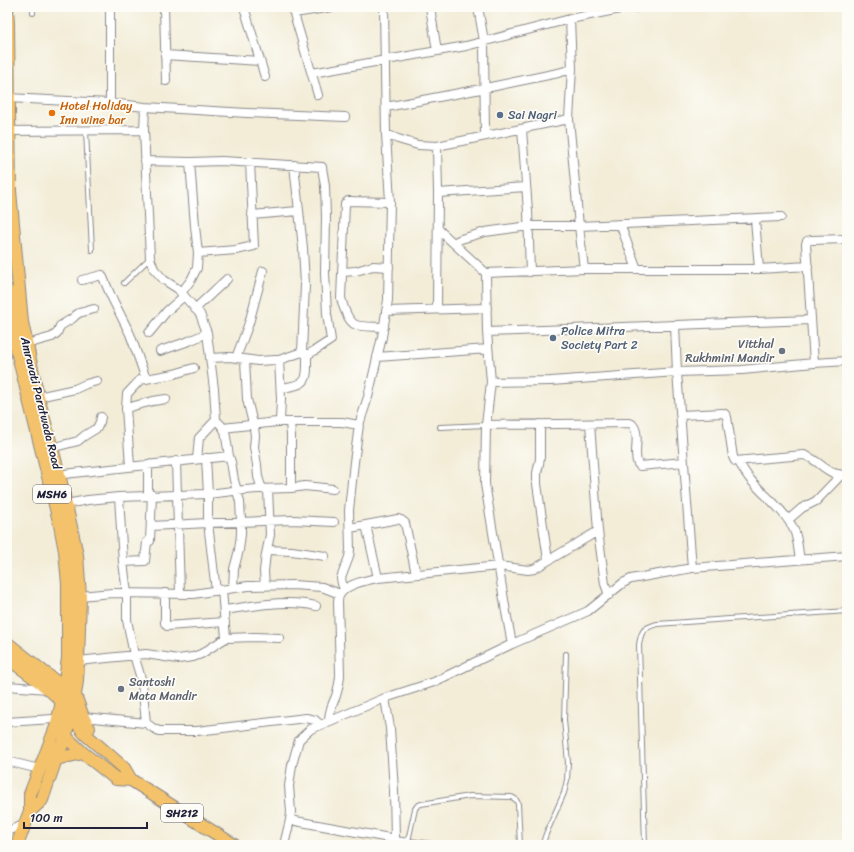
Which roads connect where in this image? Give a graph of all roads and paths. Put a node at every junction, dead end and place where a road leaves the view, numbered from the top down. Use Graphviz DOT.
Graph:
graph roads {
  1 [pos="7,7"];
  2 [pos="33,7"];
  3 [pos="110,7"];
  4 [pos="164,7"];
  5 [pos="244,7"];
  6 [pos="332,7"];
  7 [pos="384,7"];
  8 [pos="430,7"];
  9 [pos="478,7"];
  10 [pos="639,7"];
  11 [pos="293,10"];
  12 [pos="33,13"];
  13 [pos="570,19"];
  14 [pos="484,41"];
  15 [pos="437,51"];
  16 [pos="165,55"];
  17 [pos="384,60"];
  18 [pos="260,61"];
  19 [pos="572,69"];
  20 [pos="312,73"];
  21 [pos="265,77"];
  22 [pos="166,81"];
  23 [pos="486,88"];
  24 [pos="318,95"];
  25 [pos="8,98"];
  26 [pos="110,103"];
  27 [pos="145,107"];
  28 [pos="386,107"];
  29 [pos="345,117"];
  30 [pos="569,119"];
  31 [pos="522,129"];
  32 [pos="144,130"];
  33 [pos="8,131"];
  34 [pos="86,131"];
  35 [pos="386,134"];
  36 [pos="485,136"];
  37 [pos="437,146"];
  38 [pos="8,161"];
  39 [pos="145,161"];
  40 [pos="190,162"];
  41 [pos="250,162"];
  42 [pos="294,166"];
  43 [pos="526,187"];
  44 [pos="438,193"];
  45 [pos="390,202"];
  46 [pos="298,211"];
  47 [pos="252,215"];
  48 [pos="755,218"];
  49 [pos="782,218"];
  50 [pos="620,224"];
  51 [pos="529,226"];
  52 [pos="579,226"];
  53 [pos="438,228"];
  54 [pos="847,239"];
  55 [pos="453,243"];
  56 [pos="92,250"];
  57 [pos="198,253"];
  58 [pos="150,258"];
  59 [pos="808,266"];
  60 [pos="389,267"];
  61 [pos="584,269"];
  62 [pos="637,269"];
  63 [pos="759,269"];
  64 [pos="263,271"];
  65 [pos="342,272"];
  66 [pos="530,272"];
  67 [pos="486,274"];
  68 [pos="227,279"];
  69 [pos="82,280"];
  70 [pos="124,283"];
  71 [pos="7,290"];
  72 [pos="182,294"];
  73 [pos="486,308"];
  74 [pos="94,309"];
  75 [pos="195,309"];
  76 [pos="437,309"];
  77 [pos="386,311"];
  78 [pos="811,320"];
  79 [pos="675,325"];
  80 [pos="384,327"];
  81 [pos="487,332"];
  82 [pos="150,333"];
  83 [pos="207,333"];
  84 [pos="21,346"];
  85 [pos="488,349"];
  86 [pos="160,351"];
  87 [pos="304,354"];
  88 [pos="377,357"];
  89 [pos="210,358"];
  90 [pos="236,358"];
  91 [pos="245,360"];
  92 [pos="279,360"];
  93 [pos="847,360"];
  94 [pos="814,363"];
  95 [pos="194,368"];
  96 [pos="677,372"];
  97 [pos="146,379"];
  98 [pos="97,381"];
  99 [pos="491,382"];
  100 [pos="281,388"];
  101 [pos="38,397"];
  102 [pos="166,400"];
  103 [pos="126,408"];
  104 [pos="681,415"];
  105 [pos="100,417"];
  106 [pos="216,420"];
  107 [pos="280,422"];
  108 [pos="290,422"];
  109 [pos="540,424"];
  110 [pos="590,424"];
  111 [pos="253,425"];
  112 [pos="359,425"];
  113 [pos="486,425"];
  114 [pos="440,427"];
  115 [pos="223,428"];
  116 [pos="51,448"];
  117 [pos="229,456"];
  118 [pos="206,458"];
  119 [pos="197,459"];
  120 [pos="176,461"];
  121 [pos="738,461"];
  122 [pos="684,462"];
  123 [pos="148,464"];
  124 [pos="130,466"];
  125 [pos="53,475"];
  126 [pos="844,475"];
  127 [pos="291,488"];
  128 [pos="265,489"];
  129 [pos="333,489"];
  130 [pos="237,491"];
  131 [pos="208,494"];
  132 [pos="176,495"];
  133 [pos="150,496"];
  134 [pos="119,497"];
  135 [pos="66,504"];
  136 [pos="270,520"];
  137 [pos="788,520"];
  138 [pos="241,521"];
  139 [pos="334,522"];
  140 [pos="208,523"];
  141 [pos="178,525"];
  142 [pos="366,525"];
  143 [pos="151,526"];
  144 [pos="350,528"];
  145 [pos="598,531"];
  146 [pos="267,550"];
  147 [pos="324,556"];
  148 [pos="847,556"];
  149 [pos="548,560"];
  150 [pos="800,560"];
  151 [pos="123,562"];
  152 [pos="499,566"];
  153 [pos="692,568"];
  154 [pos="416,574"];
  155 [pos="378,578"];
  156 [pos="265,586"];
  157 [pos="234,588"];
  158 [pos="219,590"];
  159 [pos="342,591"];
  160 [pos="126,593"];
  161 [pos="165,593"];
  162 [pos="180,593"];
  163 [pos="609,595"];
  164 [pos="80,596"];
  165 [pos="316,606"];
  166 [pos="224,610"];
  167 [pos="847,611"];
  168 [pos="225,622"];
  169 [pos="226,638"];
  170 [pos="279,638"];
  171 [pos="7,643"];
  172 [pos="512,644"];
  173 [pos="566,654"];
  174 [pos="134,655"];
  175 [pos="7,658"];
  176 [pos="78,661"];
  177 [pos="7,686"];
  178 [pos="57,693"];
  179 [pos="75,695"];
  180 [pos="385,698"];
  181 [pos="70,712"];
  182 [pos="83,717"];
  183 [pos="329,721"];
  184 [pos="7,722"];
  185 [pos="55,723"];
  186 [pos="146,723"];
  187 [pos="321,725"];
  188 [pos="66,736"];
  189 [pos="99,747"];
  190 [pos="83,753"];
  191 [pos="56,759"];
  192 [pos="7,761"];
  193 [pos="39,769"];
  194 [pos="131,780"];
  195 [pos="30,811"];
  196 [pos="290,820"];
  197 [pos="24,825"];
  198 [pos="7,831"];
  199 [pos="408,841"];
  200 [pos="395,842"];
  201 [pos="19,843"];
  202 [pos="234,845"];
  203 [pos="284,845"];
  204 [pos="439,845"];
  205 [pos="520,845"];
  206 [pos="543,845"];
  207 [pos="645,845"];
  1 -- 25 [label="main road, Amravati Paratwada Road / MSH6"];
  2 -- 12 [label="lane"];
  3 -- 26 [label="street"];
  4 -- 16 [label="street"];
  5 -- 18 [label="street"];
  6 -- 11 [label="street"];
  7 -- 17 [label="street"];
  8 -- 15 [label="street"];
  9 -- 14 [label="street"];
  10 -- 13 [label="street"];
  11 -- 20 [label="street"];
  13 -- 14 [label="street"];
  13 -- 19 [label="street"];
  14 -- 15 [label="street"];
  14 -- 23 [label="street"];
  15 -- 17 [label="street"];
  16 -- 18 [label="street"];
  16 -- 22 [label="street"];
  17 -- 20 [label="street"];
  17 -- 28 [label="street"];
  18 -- 21 [label="street"];
  19 -- 23 [label="street"];
  19 -- 30 [label="street"];
  20 -- 24 [label="street"];
  23 -- 28 [label="street"];
  23 -- 36 [label="street"];
  25 -- 26 [label="street"];
  25 -- 33 [label="main road, Amravati Paratwada Road / MSH6"];
  26 -- 27 [label="street"];
  27 -- 29 [label="street"];
  27 -- 32 [label="street"];
  28 -- 35 [label="street"];
  30 -- 31 [label="street"];
  30 -- 52 [label="street"];
  31 -- 36 [label="street"];
  31 -- 43 [label="street"];
  32 -- 34 [label="street"];
  32 -- 39 [label="street"];
  33 -- 34 [label="street"];
  33 -- 38 [label="main road, Amravati Paratwada Road / MSH6"];
  34 -- 56 [label="lane"];
  35 -- 37 [label="street"];
  35 -- 45 [label="street"];
  36 -- 37 [label="street"];
  37 -- 44 [label="street"];
  38 -- 84 [label="main road, Amravati Paratwada Road / MSH6"];
  39 -- 40 [label="street"];
  39 -- 58 [label="street"];
  40 -- 41 [label="street"];
  40 -- 57 [label="street"];
  41 -- 42 [label="street"];
  41 -- 47 [label="street"];
  42 -- 46 [label="street"];
  42 -- 87 [label="street"];
  43 -- 44 [label="street"];
  43 -- 51 [label="street"];
  44 -- 53 [label="street"];
  45 -- 60 [label="street"];
  45 -- 65 [label="street"];
  46 -- 47 [label="street"];
  46 -- 87 [label="street"];
  47 -- 57 [label="street"];
  48 -- 49 [label="street"];
  48 -- 50 [label="street"];
  48 -- 63 [label="street"];
  50 -- 52 [label="street"];
  50 -- 62 [label="street"];
  51 -- 52 [label="street"];
  51 -- 55 [label="street"];
  51 -- 66 [label="street"];
  52 -- 61 [label="street"];
  53 -- 55 [label="street"];
  53 -- 76 [label="street"];
  54 -- 59 [label="street"];
  55 -- 67 [label="street"];
  57 -- 72 [label="street"];
  58 -- 70 [label="lane"];
  58 -- 72 [label="street"];
  59 -- 63 [label="street"];
  59 -- 78 [label="street"];
  60 -- 65 [label="street"];
  60 -- 77 [label="street"];
  61 -- 62 [label="street"];
  61 -- 66 [label="street"];
  62 -- 63 [label="street"];
  64 -- 90 [label="street"];
  65 -- 80 [label="street"];
  66 -- 67 [label="street"];
  67 -- 73 [label="street"];
  68 -- 75 [label="street"];
  69 -- 97 [label="street"];
  71 -- 84 [label="main road, Amravati Paratwada Road / MSH6"];
  72 -- 75 [label="street"];
  72 -- 82 [label="street"];
  73 -- 76 [label="street"];
  73 -- 81 [label="street"];
  74 -- 84 [label="street"];
  75 -- 83 [label="street"];
  76 -- 77 [label="street"];
  77 -- 80 [label="street"];
  78 -- 79 [label="street"];
  78 -- 94 [label="street"];
  79 -- 81 [label="street"];
  79 -- 96 [label="street"];
  80 -- 88 [label="street"];
  81 -- 85 [label="street"];
  83 -- 86 [label="street"];
  83 -- 89 [label="street"];
  84 -- 101 [label="main road, Amravati Paratwada Road / MSH6"];
  84 -- 125 [label="main road, Amravati Paratwada Road / MSH6"];
  85 -- 88 [label="street"];
  85 -- 99 [label="street"];
  87 -- 92 [label="street"];
  87 -- 100 [label="street"];
  88 -- 112 [label="street"];
  89 -- 90 [label="street"];
  89 -- 106 [label="street"];
  90 -- 91 [label="street"];
  91 -- 92 [label="street"];
  91 -- 111 [label="street"];
  92 -- 100 [label="street"];
  93 -- 94 [label="street"];
  94 -- 96 [label="street"];
  95 -- 97 [label="street"];
  96 -- 99 [label="street"];
  96 -- 104 [label="street"];
  97 -- 103 [label="street"];
  98 -- 101 [label="street"];
  99 -- 113 [label="street"];
  100 -- 107 [label="street"];
  101 -- 116 [label="main road, Amravati Paratwada Road / MSH6"];
  102 -- 103 [label="street"];
  103 -- 124 [label="street"];
  104 -- 121 [label="street"];
  104 -- 122 [label="street"];
  105 -- 116 [label="street"];
  106 -- 115 [label="street"];
  106 -- 119 [label="street"];
  107 -- 108 [label="street"];
  107 -- 111 [label="street"];
  108 -- 112 [label="street"];
  108 -- 127 [label="street"];
  109 -- 110 [label="street"];
  109 -- 113 [label="street"];
  109 -- 149 [label="street"];
  110 -- 122 [label="street"];
  110 -- 145 [label="street"];
  111 -- 115 [label="street"];
  111 -- 128 [label="street"];
  112 -- 144 [label="street"];
  113 -- 114 [label="lane"];
  113 -- 152 [label="street"];
  115 -- 117 [label="street"];
  116 -- 125 [label="main road, Amravati Paratwada Road / MSH6"];
  117 -- 118 [label="street"];
  117 -- 130 [label="street"];
  118 -- 119 [label="street"];
  118 -- 131 [label="street"];
  119 -- 120 [label="street"];
  120 -- 123 [label="street"];
  120 -- 132 [label="street"];
  121 -- 126 [label="street"];
  121 -- 137 [label="street"];
  122 -- 153 [label="street"];
  123 -- 124 [label="street"];
  123 -- 133 [label="street"];
  124 -- 125 [label="street"];
  125 -- 135 [label="main road, Amravati Paratwada Road / MSH6"];
  125 -- 178 [label="main road, Amravati Paratwada Road / MSH6"];
  126 -- 137 [label="street"];
  127 -- 128 [label="street"];
  127 -- 129 [label="street"];
  128 -- 130 [label="street"];
  128 -- 136 [label="street"];
  130 -- 131 [label="street"];
  130 -- 138 [label="street"];
  131 -- 132 [label="street"];
  131 -- 140 [label="street"];
  132 -- 133 [label="street"];
  132 -- 141 [label="street"];
  133 -- 134 [label="street"];
  133 -- 143 [label="street"];
  134 -- 135 [label="street"];
  134 -- 151 [label="street"];
  135 -- 164 [label="main road, Amravati Paratwada Road / MSH6"];
  136 -- 138 [label="street"];
  136 -- 139 [label="street"];
  136 -- 146 [label="street"];
  137 -- 150 [label="street"];
  138 -- 140 [label="street"];
  138 -- 157 [label="street"];
  140 -- 141 [label="street"];
  140 -- 158 [label="street"];
  141 -- 143 [label="street"];
  141 -- 162 [label="street"];
  142 -- 144 [label="street"];
  142 -- 154 [label="street"];
  142 -- 155 [label="street"];
  143 -- 151 [label="street"];
  144 -- 159 [label="street"];
  145 -- 149 [label="street"];
  145 -- 163 [label="street"];
  146 -- 147 [label="street"];
  146 -- 156 [label="street"];
  148 -- 150 [label="street"];
  149 -- 152 [label="street"];
  150 -- 153 [label="street"];
  151 -- 160 [label="street"];
  152 -- 154 [label="street"];
  152 -- 172 [label="street"];
  153 -- 163 [label="street"];
  154 -- 155 [label="street"];
  155 -- 159 [label="street"];
  156 -- 157 [label="street"];
  156 -- 159 [label="street"];
  157 -- 158 [label="street"];
  158 -- 162 [label="street"];
  158 -- 166 [label="street"];
  159 -- 183 [label="street"];
  160 -- 161 [label="street"];
  160 -- 164 [label="street"];
  160 -- 174 [label="street"];
  161 -- 162 [label="street"];
  161 -- 168 [label="street"];
  163 -- 172 [label="street"];
  164 -- 176 [label="main road, Amravati Paratwada Road / MSH6"];
  165 -- 166 [label="street"];
  166 -- 168 [label="street"];
  167 -- 207 [label="lane"];
  168 -- 169 [label="street"];
  169 -- 170 [label="street"];
  169 -- 174 [label="street"];
  171 -- 178 [label="main road"];
  172 -- 180 [label="street"];
  173 -- 206 [label="lane"];
  174 -- 176 [label="street"];
  174 -- 186 [label="street"];
  175 -- 178 [label="main road"];
  176 -- 179 [label="main road, Amravati Paratwada Road / MSH6"];
  177 -- 178 [label="street"];
  178 -- 179 [label="main road"];
  178 -- 181 [label="main road, SH212"];
  178 -- 185 [label="main road, Amravati Paratwada Road / MSH6"];
  179 -- 181 [label="main road, Amravati Paratwada Road / MSH6"];
  179 -- 182 [label="main road"];
  180 -- 183 [label="street"];
  180 -- 200 [label="street"];
  181 -- 188 [label="main road, Amravati Paratwada Road / MSH6"];
  181 -- 189 [label="main road, SH212"];
  182 -- 186 [label="street"];
  182 -- 189 [label="main road"];
  183 -- 187 [label="street"];
  184 -- 185 [label="street"];
  185 -- 188 [label="main road, SH212"];
  185 -- 193 [label="main road, Amravati Paratwada Road / MSH6"];
  186 -- 187 [label="street"];
  187 -- 196 [label="street"];
  188 -- 190 [label="main road, SH212"];
  188 -- 191 [label="main road, Amravati Paratwada Road / MSH6"];
  189 -- 194 [label="main road, SH212"];
  190 -- 191 [label="main road"];
  190 -- 194 [label="main road, SH212"];
  191 -- 195 [label="main road, Amravati Paratwada Road / MSH6"];
  192 -- 193 [label="street"];
  193 -- 195 [label="main road, Amravati Paratwada Road / MSH6"];
  194 -- 202 [label="main road, SH212"];
  195 -- 197 [label="main road, Amravati Paratwada Road / MSH6"];
  196 -- 200 [label="street"];
  196 -- 203 [label="street"];
  197 -- 198 [label="street"];
  197 -- 201 [label="main road, Amravati Paratwada Road / MSH6"];
  199 -- 200 [label="lane"];
  199 -- 204 [label="lane"];
  199 -- 205 [label="lane"];
}
